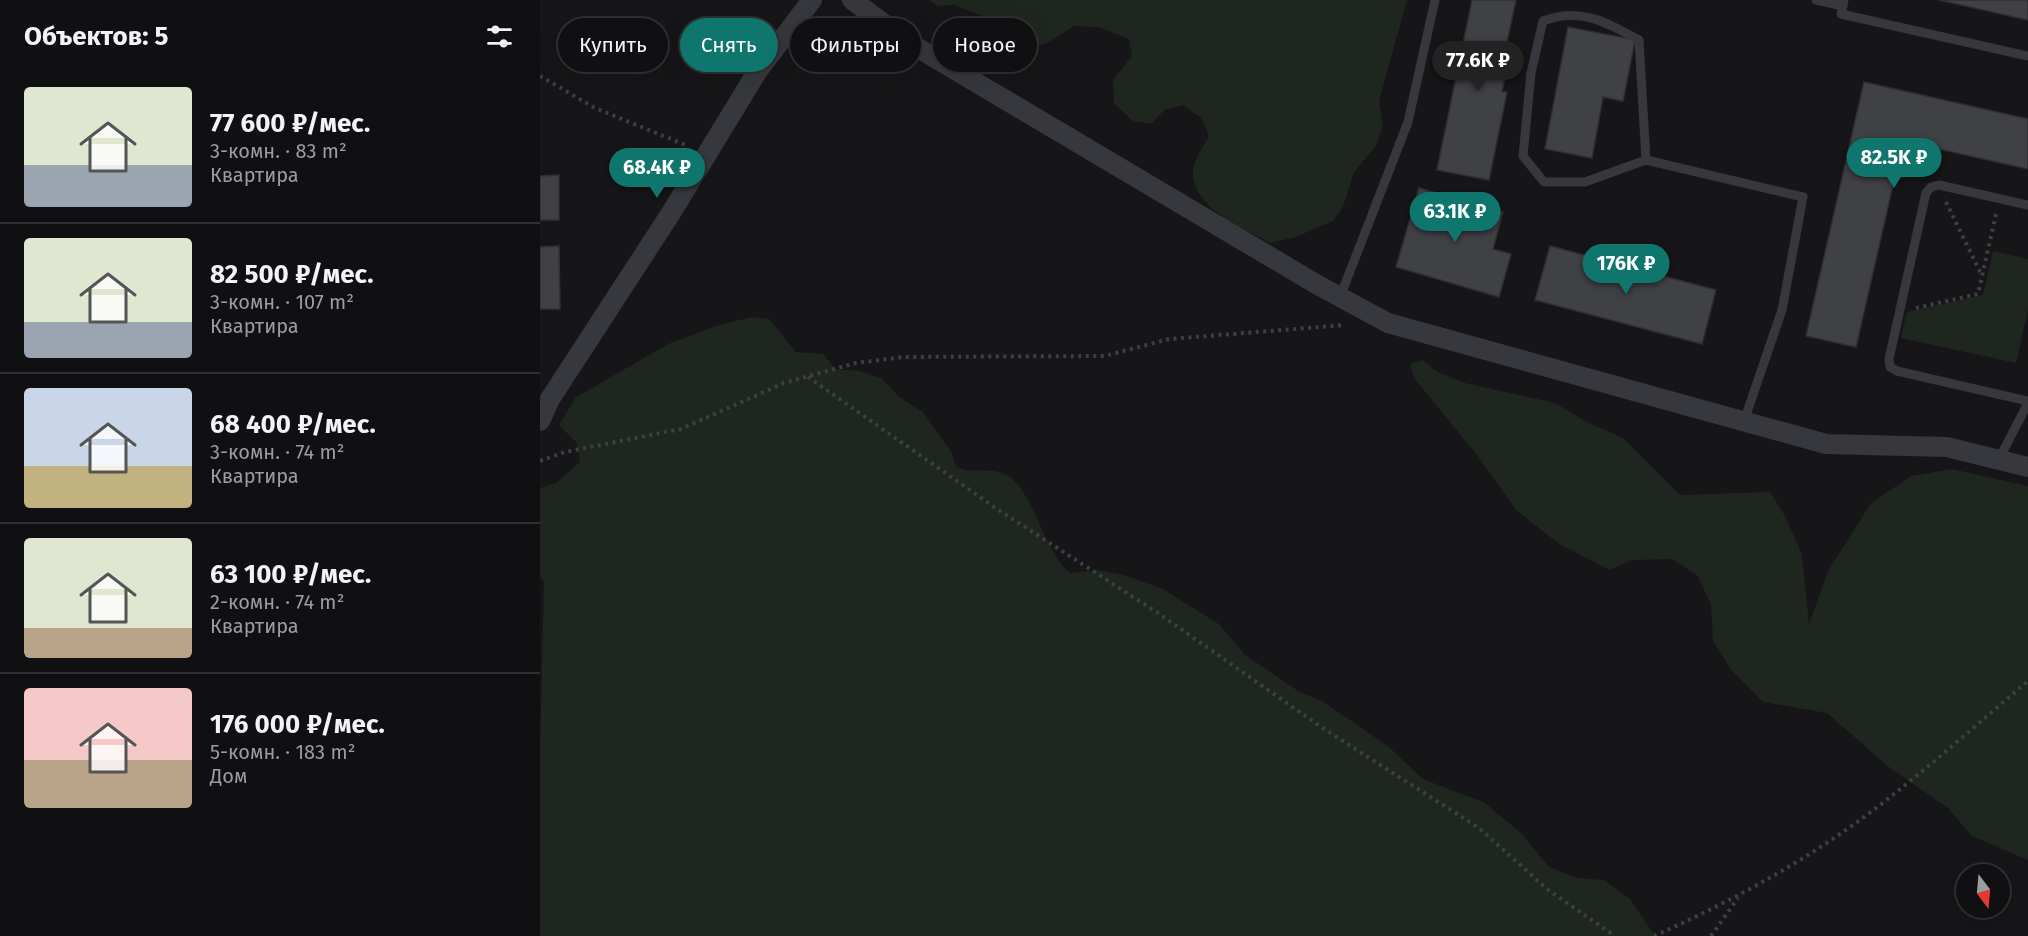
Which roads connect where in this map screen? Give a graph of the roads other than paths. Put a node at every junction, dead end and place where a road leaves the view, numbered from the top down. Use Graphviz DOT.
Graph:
graph roads {
  1 [pos="852,0"];
  2 [pos="1435,0"];
  3 [pos="1816,0"];
  4 [pos="807,1"];
  5 [pos="1844,3"];
  6 [pos="2028,56"];
  7 [pos="1646,160"];
  8 [pos="2028,205"];
  9 [pos="1340,297"];
  10 [pos="2028,402"];
  11 [pos="540,421"];
  12 [pos="1744,421"];
  13 [pos="1998,460"];
  14 [pos="2028,467"];
  1 -- 9 [label="street"];
  2 -- 9 [label="lane"];
  3 -- 5 [label="lane"];
  4 -- 11 [label="street"];
  5 -- 6 [label="lane"];
  7 -- 7 [label="lane"];
  7 -- 12 [label="lane"];
  8 -- 10 [label="lane"];
  9 -- 12 [label="street"];
  10 -- 13 [label="lane"];
  12 -- 13 [label="street"];
  13 -- 14 [label="street"];
}
